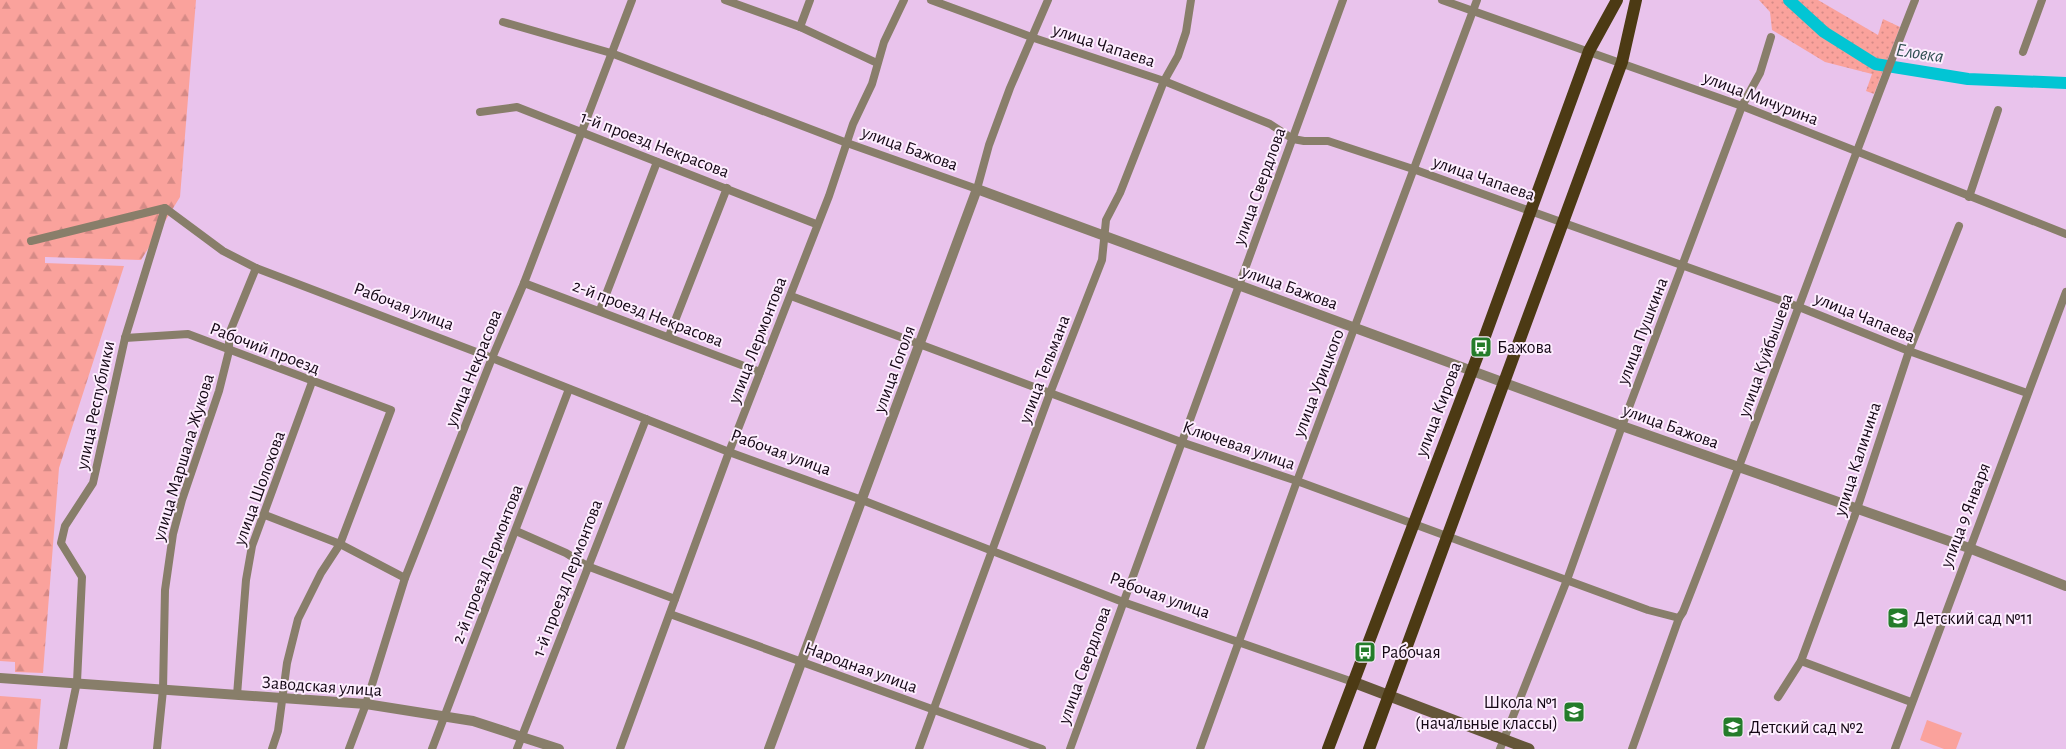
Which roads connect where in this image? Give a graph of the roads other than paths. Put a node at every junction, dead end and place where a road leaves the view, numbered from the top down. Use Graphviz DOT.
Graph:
graph roads {
  1 [pos="632,0"];
  2 [pos="725,0"];
  3 [pos="810,0"];
  4 [pos="904,0"];
  5 [pos="931,0"];
  6 [pos="1048,0"];
  7 [pos="1191,0"];
  8 [pos="1343,0"];
  9 [pos="1442,0"];
  10 [pos="1477,0"];
  11 [pos="1618,0"];
  12 [pos="1636,0"];
  13 [pos="1915,0"];
  14 [pos="2042,0"];
  15 [pos="1473,11"];
  16 [pos="503,22"];
  17 [pos="800,27"];
  18 [pos="1771,37"];
  19 [pos="1034,38"];
  20 [pos="1589,51"];
  21 [pos="2023,52"];
  22 [pos="611,53"];
  23 [pos="1622,62"];
  24 [pos="877,63"];
  25 [pos="1164,81"];
  26 [pos="1742,106"];
  27 [pos="1998,110"];
  28 [pos="480,112"];
  29 [pos="583,131"];
  30 [pos="1293,139"];
  31 [pos="847,143"];
  32 [pos="1855,152"];
  33 [pos="657,162"];
  34 [pos="1413,169"];
  35 [pos="727,188"];
  36 [pos="976,189"];
  37 [pos="1969,197"];
  38 [pos="164,208"];
  39 [pos="1531,210"];
  40 [pos="1564,222"];
  41 [pos="816,224"];
  42 [pos="1959,226"];
  43 [pos="2066,234"];
  44 [pos="1104,236"];
  45 [pos="31,241"];
  46 [pos="1683,266"];
  47 [pos="256,268"];
  48 [pos="524,283"];
  49 [pos="1238,285"];
  50 [pos="2066,292"];
  51 [pos="790,296"];
  52 [pos="1799,307"];
  53 [pos="600,310"];
  54 [pos="1355,327"];
  55 [pos="669,336"];
  56 [pos="125,338"];
  57 [pos="921,343"];
  58 [pos="229,351"];
  59 [pos="1909,351"];
  60 [pos="492,358"];
  61 [pos="1472,371"];
  62 [pos="760,372"];
  63 [pos="312,382"];
  64 [pos="1505,383"];
  65 [pos="569,389"];
  66 [pos="1050,393"];
  67 [pos="2027,393"];
  68 [pos="646,419"];
  69 [pos="1622,426"];
  70 [pos="1181,442"];
  71 [pos="729,452"];
  72 [pos="1739,468"];
  73 [pos="1297,481"];
  74 [pos="862,500"];
  75 [pos="1857,508"];
  76 [pos="265,514"];
  77 [pos="1413,526"];
  78 [pos="516,531"];
  79 [pos="1448,538"];
  80 [pos="340,544"];
  81 [pos="1968,548"];
  82 [pos="991,551"];
  83 [pos="587,566"];
  84 [pos="406,578"];
  85 [pos="1567,580"];
  86 [pos="2066,586"];
  87 [pos="675,599"];
  88 [pos="1123,602"];
  89 [pos="670,614"];
  90 [pos="1679,618"];
  91 [pos="1239,642"];
  92 [pos="1801,661"];
  93 [pos="802,662"];
  94 [pos="0,678"];
  95 [pos="77,682"];
  96 [pos="1353,682"];
  97 [pos="164,690"];
  98 [pos="237,695"];
  99 [pos="1389,695"];
  100 [pos="1778,697"];
  101 [pos="284,698"];
  102 [pos="1911,702"];
  103 [pos="366,704"];
  104 [pos="934,710"];
  105 [pos="444,715"];
  106 [pos="522,736"];
  107 [pos="1501,744"];
  108 [pos="63,749"];
  109 [pos="157,749"];
  110 [pos="272,749"];
  111 [pos="349,749"];
  112 [pos="432,749"];
  113 [pos="517,749"];
  114 [pos="559,749"];
  115 [pos="620,749"];
  116 [pos="769,749"];
  117 [pos="920,749"];
  118 [pos="1042,749"];
  119 [pos="1070,749"];
  120 [pos="1200,749"];
  121 [pos="1328,749"];
  122 [pos="1369,749"];
  123 [pos="1529,749"];
  124 [pos="1632,749"];
  125 [pos="1895,749"];
  1 -- 22 [label="street, улица Некрасова"];
  2 -- 17 [label="street"];
  3 -- 17 [label="street"];
  4 -- 24 [label="street, улица Лермонтова"];
  5 -- 19 [label="street, улица Чапаева"];
  6 -- 19 [label="street, улица Гоголя"];
  7 -- 25 [label="street, улица Тельмана"];
  8 -- 30 [label="street, улица Свердлова"];
  9 -- 15 [label="street, улица Мичурина"];
  10 -- 15 [label="street, улица Урицкого"];
  11 -- 20 [label="main road, улица Кирова"];
  12 -- 23 [label="main road"];
  13 -- 32 [label="street, улица Куйбышева"];
  14 -- 21 [label="street"];
  15 -- 20 [label="street, улица Мичурина"];
  15 -- 34 [label="street, улица Урицкого"];
  16 -- 22 [label="street, улица Бажова"];
  17 -- 24 [label="street"];
  18 -- 26 [label="street, улица Пушкина"];
  19 -- 25 [label="street, улица Чапаева"];
  19 -- 36 [label="street, улица Гоголя"];
  20 -- 23 [label="street, улица Мичурина"];
  20 -- 39 [label="main road, улица Кирова"];
  22 -- 29 [label="street, улица Некрасова"];
  22 -- 31 [label="street, улица Бажова"];
  23 -- 26 [label="street, улица Мичурина"];
  23 -- 40 [label="main road"];
  24 -- 31 [label="street, улица Лермонтова"];
  25 -- 30 [label="street, улица Чапаева"];
  25 -- 44 [label="street, улица Тельмана"];
  26 -- 32 [label="street, улица Мичурина"];
  26 -- 46 [label="street, улица Пушкина"];
  27 -- 37 [label="street"];
  28 -- 29 [label="street, 1-й проезд Некрасова"];
  29 -- 33 [label="street, 1-й проезд Некрасова"];
  29 -- 48 [label="street, улица Некрасова"];
  30 -- 34 [label="street, улица Чапаева"];
  30 -- 49 [label="street, улица Свердлова"];
  31 -- 36 [label="street, улица Бажова"];
  31 -- 41 [label="street, улица Лермонтова"];
  32 -- 37 [label="street, улица Мичурина"];
  32 -- 52 [label="street, улица Куйбышева"];
  33 -- 35 [label="street, 1-й проезд Некрасова"];
  33 -- 53 [label="street"];
  34 -- 39 [label="street, улица Чапаева"];
  34 -- 54 [label="street, улица Урицкого"];
  35 -- 41 [label="street, 1-й проезд Некрасова"];
  35 -- 55 [label="street"];
  36 -- 44 [label="street, улица Бажова"];
  36 -- 57 [label="street, улица Гоголя"];
  37 -- 43 [label="street, улица Мичурина"];
  38 -- 45 [label="street"];
  38 -- 47 [label="street, Рабочая улица"];
  38 -- 56 [label="street, улица Республики"];
  39 -- 40 [label="street, улица Чапаева"];
  39 -- 61 [label="main road, улица Кирова"];
  40 -- 46 [label="street, улица Чапаева"];
  40 -- 64 [label="main road"];
  41 -- 51 [label="street, улица Лермонтова"];
  42 -- 59 [label="street, улица Калинина"];
  44 -- 49 [label="street, улица Бажова"];
  44 -- 66 [label="street, улица Тельмана"];
  46 -- 52 [label="street, улица Чапаева"];
  46 -- 69 [label="street, улица Пушкина"];
  47 -- 58 [label="street, улица Маршала Жукова"];
  47 -- 60 [label="street, Рабочая улица"];
  48 -- 53 [label="street, 2-й проезд Некрасова"];
  48 -- 60 [label="street, улица Некрасова"];
  49 -- 54 [label="street, улица Бажова"];
  49 -- 70 [label="street, улица Свердлова"];
  50 -- 67 [label="street, улица 9 Января"];
  51 -- 57 [label="street, Ключевая улица"];
  51 -- 62 [label="street, улица Лермонтова"];
  52 -- 59 [label="street, улица Чапаева"];
  52 -- 72 [label="street, улица Куйбышева"];
  53 -- 55 [label="street, 2-й проезд Некрасова"];
  54 -- 61 [label="street, улица Бажова"];
  54 -- 73 [label="street, улица Урицкого"];
  55 -- 62 [label="street, 2-й проезд Некрасова"];
  56 -- 58 [label="street, Рабочий проезд"];
  56 -- 95 [label="street, улица Республики"];
  57 -- 66 [label="street, Ключевая улица"];
  57 -- 74 [label="street, улица Гоголя"];
  58 -- 63 [label="street, Рабочий проезд"];
  58 -- 97 [label="street, улица Маршала Жукова"];
  59 -- 67 [label="street, улица Чапаева"];
  59 -- 75 [label="street, улица Калинина"];
  60 -- 65 [label="street, Рабочая улица"];
  60 -- 84 [label="street, улица Некрасова"];
  61 -- 64 [label="street, улица Бажова"];
  61 -- 77 [label="main road, улица Кирова"];
  62 -- 71 [label="street, улица Лермонтова"];
  63 -- 76 [label="street, улица Шолохова"];
  63 -- 80 [label="street, Рабочий проезд"];
  64 -- 69 [label="street, улица Бажова"];
  64 -- 79 [label="main road"];
  65 -- 68 [label="street, Рабочая улица"];
  65 -- 78 [label="street, 2-й проезд Лермонтова"];
  66 -- 70 [label="street, Ключевая улица"];
  66 -- 82 [label="street, улица Тельмана"];
  67 -- 81 [label="street, улица 9 Января"];
  68 -- 71 [label="street, Рабочая улица"];
  68 -- 83 [label="street, 1-й проезд Лермонтова"];
  69 -- 72 [label="street, улица Бажова"];
  69 -- 85 [label="street, улица Пушкина"];
  70 -- 73 [label="street, Ключевая улица"];
  70 -- 88 [label="street, улица Свердлова"];
  71 -- 74 [label="street, Рабочая улица"];
  71 -- 87 [label="street, улица Лермонтова"];
  72 -- 75 [label="street, улица Бажова"];
  72 -- 90 [label="street, улица Куйбышева"];
  73 -- 77 [label="street, Ключевая улица"];
  73 -- 91 [label="street, улица Урицкого"];
  74 -- 82 [label="street, Рабочая улица"];
  74 -- 93 [label="street, улица Гоголя"];
  75 -- 81 [label="street, улица Бажова"];
  75 -- 92 [label="street, улица Калинина"];
  76 -- 80 [label="street"];
  76 -- 98 [label="street, улица Шолохова"];
  77 -- 79 [label="street, Ключевая улица"];
  77 -- 96 [label="main road, улица Кирова"];
  78 -- 83 [label="street"];
  78 -- 105 [label="street, 2-й проезд Лермонтова"];
  79 -- 85 [label="street, Ключевая улица"];
  79 -- 99 [label="main road"];
  80 -- 84 [label="street"];
  80 -- 101 [label="street"];
  81 -- 86 [label="street, улица Бажова"];
  81 -- 102 [label="street, улица 9 Января"];
  82 -- 88 [label="street, Рабочая улица"];
  82 -- 104 [label="street, улица Тельмана"];
  83 -- 87 [label="street"];
  83 -- 106 [label="street, 1-й проезд Лермонтова"];
  84 -- 103 [label="street, улица Некрасова"];
  85 -- 90 [label="street, Ключевая улица"];
  85 -- 107 [label="street, улица Пушкина"];
  87 -- 89 [label="street, улица Лермонтова"];
  88 -- 91 [label="street, Рабочая улица"];
  88 -- 119 [label="street, улица Свердлова"];
  89 -- 93 [label="street, Народная улица"];
  89 -- 115 [label="street, улица Лермонтова"];
  90 -- 124 [label="street, улица Куйбышева"];
  91 -- 96 [label="street, Рабочая улица"];
  91 -- 120 [label="street, улица Урицкого"];
  92 -- 100 [label="street, улица Калинина"];
  92 -- 102 [label="street"];
  93 -- 104 [label="street, Народная улица"];
  93 -- 116 [label="street, улица Гоголя"];
  94 -- 95 [label="street, Заводская улица"];
  95 -- 97 [label="street, Заводская улица"];
  95 -- 108 [label="street, улица Республики"];
  96 -- 99 [label="main road, Рабочая улица"];
  96 -- 121 [label="main road, улица Кирова"];
  97 -- 98 [label="street, Заводская улица"];
  97 -- 109 [label="street, улица Маршала Жукова"];
  98 -- 101 [label="street, Заводская улица"];
  99 -- 107 [label="main road, Рабочая улица"];
  99 -- 122 [label="main road"];
  101 -- 103 [label="street, Заводская улица"];
  101 -- 110 [label="street"];
  102 -- 125 [label="street, улица 9 Января"];
  103 -- 105 [label="street, Заводская улица"];
  103 -- 111 [label="street, улица Некрасова"];
  104 -- 117 [label="street, улица Тельмана"];
  104 -- 118 [label="street, Народная улица"];
  105 -- 106 [label="street, Заводская улица"];
  105 -- 112 [label="street, 2-й проезд Лермонтова"];
  106 -- 113 [label="street, 1-й проезд Лермонтова"];
  106 -- 114 [label="street, Заводская улица"];
  107 -- 123 [label="main road, Рабочая улица"];
}
